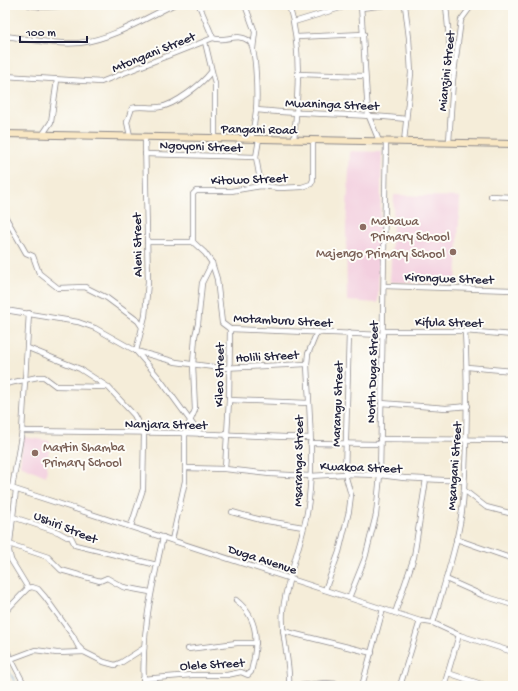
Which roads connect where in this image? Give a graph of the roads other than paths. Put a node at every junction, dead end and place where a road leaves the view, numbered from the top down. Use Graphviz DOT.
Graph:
graph roads {
  1 [pos="29,5"];
  2 [pos="79,5"];
  3 [pos="173,5"];
  4 [pos="198,5"];
  5 [pos="245,5"];
  6 [pos="289,5"];
  7 [pos="350,5"];
  8 [pos="385,5"];
  9 [pos="405,5"];
  10 [pos="446,5"];
  11 [pos="472,5"];
  12 [pos="361,7"];
  13 [pos="294,22"];
  14 [pos="364,34"];
  15 [pos="5,36"];
  16 [pos="297,37"];
  17 [pos="212,38"];
  18 [pos="205,42"];
  19 [pos="253,49"];
  20 [pos="210,72"];
  21 [pos="297,74"];
  22 [pos="5,76"];
  23 [pos="365,76"];
  24 [pos="57,80"];
  25 [pos="453,80"];
  26 [pos="256,110"];
  27 [pos="296,114"];
  28 [pos="368,114"];
  29 [pos="406,119"];
  30 [pos="5,134"];
  31 [pos="43,134"];
  32 [pos="130,136"];
  33 [pos="145,137"];
  34 [pos="215,138"];
  35 [pos="251,139"];
  36 [pos="259,139"];
  37 [pos="294,140"];
  38 [pos="313,140"];
  39 [pos="379,141"];
  40 [pos="386,142"];
  41 [pos="404,142"];
  42 [pos="449,142"];
  43 [pos="513,144"];
  44 [pos="145,154"];
  45 [pos="256,157"];
  46 [pos="261,186"];
  47 [pos="492,196"];
  48 [pos="513,197"];
  49 [pos="5,216"];
  50 [pos="147,242"];
  51 [pos="193,242"];
  52 [pos="212,263"];
  53 [pos="384,286"];
  54 [pos="513,290"];
  55 [pos="5,310"];
  56 [pos="30,313"];
  57 [pos="142,327"];
  58 [pos="230,329"];
  59 [pos="466,331"];
  60 [pos="318,332"];
  61 [pos="349,333"];
  62 [pos="384,333"];
  63 [pos="513,335"];
  64 [pos="28,348"];
  65 [pos="136,352"];
  66 [pos="307,364"];
  67 [pos="194,365"];
  68 [pos="467,367"];
  69 [pos="229,368"];
  70 [pos="513,371"];
  71 [pos="25,379"];
  72 [pos="5,384"];
  73 [pos="108,387"];
  74 [pos="229,400"];
  75 [pos="309,403"];
  76 [pos="381,404"];
  77 [pos="468,406"];
  78 [pos="190,421"];
  79 [pos="22,431"];
  80 [pos="186,433"];
  81 [pos="144,434"];
  82 [pos="200,434"];
  83 [pos="227,436"];
  84 [pos="513,440"];
  85 [pos="310,441"];
  86 [pos="380,441"];
  87 [pos="466,441"];
  88 [pos="345,443"];
  89 [pos="185,468"];
  90 [pos="225,469"];
  91 [pos="345,474"];
  92 [pos="380,475"];
  93 [pos="310,476"];
  94 [pos="426,479"];
  95 [pos="464,481"];
  96 [pos="5,486"];
  97 [pos="14,489"];
  98 [pos="464,490"];
  99 [pos="232,512"];
  100 [pos="513,514"];
  101 [pos="13,517"];
  102 [pos="131,526"];
  103 [pos="303,527"];
  104 [pos="163,537"];
  105 [pos="456,539"];
  106 [pos="172,540"];
  107 [pos="9,544"];
  108 [pos="513,559"];
  109 [pos="157,565"];
  110 [pos="288,578"];
  111 [pos="446,579"];
  112 [pos="28,588"];
  113 [pos="325,590"];
  114 [pos="150,592"];
  115 [pos="349,598"];
  116 [pos="236,600"];
  117 [pos="513,605"];
  118 [pos="383,610"];
  119 [pos="5,612"];
  120 [pos="394,613"];
  121 [pos="420,621"];
  122 [pos="433,623"];
  123 [pos="283,632"];
  124 [pos="459,635"];
  125 [pos="256,644"];
  126 [pos="5,647"];
  127 [pos="144,648"];
  128 [pos="188,649"];
  129 [pos="84,652"];
  130 [pos="513,652"];
  131 [pos="372,653"];
  132 [pos="11,659"];
  133 [pos="448,673"];
  134 [pos="143,679"];
  135 [pos="26,686"];
  136 [pos="144,686"];
  137 [pos="289,686"];
  138 [pos="299,686"];
  139 [pos="363,686"];
  140 [pos="400,686"];
  141 [pos="444,686"];
  142 [pos="486,686"];
  1 -- 2 [label="street"];
  3 -- 15 [label="street"];
  4 -- 17 [label="street"];
  5 -- 19 [label="street"];
  6 -- 13 [label="street"];
  7 -- 13 [label="street"];
  8 -- 12 [label="street"];
  9 -- 29 [label="street"];
  10 -- 25 [label="street"];
  11 -- 25 [label="street, Mianzini Street"];
  12 -- 14 [label="street"];
  13 -- 16 [label="street"];
  14 -- 16 [label="street"];
  14 -- 23 [label="street"];
  16 -- 21 [label="street"];
  17 -- 18 [label="street, Mtongani Street"];
  17 -- 19 [label="street"];
  18 -- 20 [label="street"];
  18 -- 24 [label="street, Mtongani Street"];
  19 -- 26 [label="street"];
  20 -- 32 [label="street"];
  20 -- 34 [label="street"];
  21 -- 23 [label="street"];
  21 -- 27 [label="street"];
  22 -- 24 [label="street, Mtongani Street"];
  23 -- 28 [label="street"];
  24 -- 31 [label="street"];
  25 -- 42 [label="street, Mianzini Street"];
  26 -- 27 [label="street, Mwaninga Street"];
  26 -- 35 [label="street"];
  27 -- 28 [label="street, Mwaninga Street"];
  27 -- 37 [label="street"];
  28 -- 29 [label="street, Mwaninga Street"];
  28 -- 39 [label="street"];
  29 -- 41 [label="street"];
  30 -- 31 [label="main road, Pangani Road"];
  31 -- 32 [label="main road, Pangani Road"];
  32 -- 33 [label="main road, Pangani Road"];
  33 -- 34 [label="main road, Pangani Road"];
  33 -- 44 [label="street, Aleni Street"];
  34 -- 35 [label="main road, Pangani Road"];
  35 -- 36 [label="main road, Pangani Road"];
  36 -- 37 [label="main road, Pangani Road"];
  36 -- 45 [label="street, Ngoyoni Street"];
  37 -- 38 [label="main road, Pangani Road"];
  38 -- 39 [label="main road, Pangani Road"];
  38 -- 46 [label="street, Kitowo Street"];
  39 -- 40 [label="main road, Pangani Road"];
  40 -- 41 [label="main road, Pangani Road"];
  40 -- 53 [label="street, North Duga Street"];
  41 -- 42 [label="main road, Pangani Road"];
  42 -- 43 [label="main road, Pangani Road"];
  44 -- 45 [label="street, Ngoyoni Street"];
  44 -- 50 [label="street, Aleni Street"];
  45 -- 46 [label="street, Ngoyoni Street"];
  46 -- 51 [label="street, Kitowo Street"];
  47 -- 48 [label="street"];
  49 -- 57 [label="street"];
  50 -- 51 [label="street"];
  50 -- 57 [label="street, Aleni Street"];
  51 -- 52 [label="street, Motamburu Street"];
  52 -- 58 [label="street, Motamburu Street"];
  52 -- 67 [label="street"];
  53 -- 54 [label="street, Kirongwe Street"];
  53 -- 62 [label="street, North Duga Street"];
  55 -- 56 [label="street"];
  56 -- 64 [label="street"];
  56 -- 65 [label="street"];
  57 -- 65 [label="street, Aleni Street"];
  58 -- 60 [label="street, Motamburu Street"];
  58 -- 69 [label="street, Kileo Street"];
  59 -- 62 [label="street, Kifula Street"];
  59 -- 63 [label="street, Kifula Street"];
  59 -- 68 [label="street, Msangani Street"];
  60 -- 61 [label="street, Motamburu Street"];
  60 -- 66 [label="street, Msaranga Street"];
  61 -- 62 [label="street, Motamburu Street"];
  61 -- 88 [label="street, Marangu Street"];
  62 -- 76 [label="street, North Duga Street"];
  64 -- 71 [label="street"];
  64 -- 73 [label="street"];
  65 -- 67 [label="street, Holili Street"];
  65 -- 78 [label="street"];
  66 -- 69 [label="street, Holili Street"];
  66 -- 75 [label="street, Msaranga Street"];
  67 -- 69 [label="street, Holili Street"];
  67 -- 78 [label="street"];
  68 -- 70 [label="street"];
  68 -- 77 [label="street, Msangani Street"];
  69 -- 74 [label="street, Kileo Street"];
  71 -- 72 [label="street"];
  71 -- 73 [label="street"];
  71 -- 79 [label="street"];
  73 -- 81 [label="street"];
  74 -- 75 [label="street"];
  74 -- 83 [label="street, Kileo Street"];
  75 -- 85 [label="street, Msaranga Street"];
  76 -- 77 [label="street"];
  76 -- 86 [label="street, North Duga Street"];
  77 -- 87 [label="street, Msangani Street"];
  78 -- 80 [label="street"];
  78 -- 82 [label="street"];
  79 -- 81 [label="street, Nanjara Street"];
  79 -- 97 [label="street"];
  80 -- 81 [label="street, Nanjara Street"];
  80 -- 82 [label="street, Nanjara Street"];
  80 -- 89 [label="street"];
  81 -- 102 [label="street"];
  82 -- 83 [label="street, Nanjara Street"];
  83 -- 85 [label="street, Nanjara Street"];
  83 -- 90 [label="street, Kileo Street"];
  84 -- 87 [label="street, Nanjara Street"];
  85 -- 88 [label="street, Nanjara Street"];
  85 -- 93 [label="street, Msaranga Street"];
  86 -- 87 [label="street, Nanjara Street"];
  86 -- 88 [label="street, Nanjara Street"];
  86 -- 92 [label="street, North Duga Street"];
  87 -- 95 [label="street, Msangani Street"];
  88 -- 91 [label="street, Marangu Street"];
  89 -- 90 [label="street, Kwakoa Street"];
  89 -- 106 [label="street"];
  90 -- 93 [label="street, Kwakoa Street"];
  91 -- 92 [label="street, Kwakoa Street"];
  91 -- 93 [label="street, Kwakoa Street"];
  91 -- 113 [label="street, Marangu Street"];
  92 -- 94 [label="street, Kwakoa Street"];
  92 -- 115 [label="street, North Duga Street"];
  93 -- 103 [label="street, Msaranga Street"];
  94 -- 95 [label="street, Kwakoa Street"];
  94 -- 120 [label="street"];
  95 -- 98 [label="street, Msangani Street"];
  96 -- 97 [label="street, Duga Avenue"];
  97 -- 101 [label="street"];
  97 -- 102 [label="street, Duga Avenue"];
  98 -- 100 [label="street"];
  98 -- 105 [label="street, Msangani Street"];
  99 -- 103 [label="street"];
  101 -- 107 [label="street"];
  101 -- 109 [label="street, Ushiri Street"];
  102 -- 104 [label="street, Duga Avenue"];
  103 -- 110 [label="street, Msaranga Street"];
  104 -- 106 [label="street, Duga Avenue"];
  104 -- 109 [label="street"];
  105 -- 108 [label="street"];
  105 -- 111 [label="street, Msangani Street"];
  106 -- 110 [label="street, Duga Avenue"];
  107 -- 112 [label="street"];
  107 -- 114 [label="street"];
  109 -- 114 [label="street"];
  110 -- 113 [label="street, Duga Avenue"];
  110 -- 123 [label="street, Msaranga Street"];
  111 -- 117 [label="street"];
  111 -- 122 [label="street, Msangani Street"];
  112 -- 119 [label="street"];
  112 -- 129 [label="street"];
  113 -- 115 [label="street, Duga Avenue"];
  114 -- 127 [label="street"];
  115 -- 118 [label="street, Duga Avenue"];
  116 -- 125 [label="street, Olele Street"];
  118 -- 120 [label="street, Duga Avenue"];
  118 -- 131 [label="street"];
  120 -- 121 [label="street, Duga Avenue"];
  121 -- 122 [label="street, Duga Avenue"];
  121 -- 140 [label="street"];
  122 -- 124 [label="street, Duga Avenue"];
  123 -- 131 [label="street"];
  123 -- 137 [label="street, Msaranga Street"];
  124 -- 130 [label="street, Duga Avenue"];
  124 -- 133 [label="street"];
  125 -- 128 [label="street"];
  125 -- 134 [label="street, Olele Street"];
  126 -- 132 [label="street"];
  127 -- 129 [label="street"];
  127 -- 134 [label="street"];
  129 -- 132 [label="street"];
  131 -- 139 [label="street"];
  132 -- 135 [label="street"];
  133 -- 141 [label="street"];
  133 -- 142 [label="street"];
  134 -- 136 [label="street"];
  138 -- 139 [label="street"];
}
